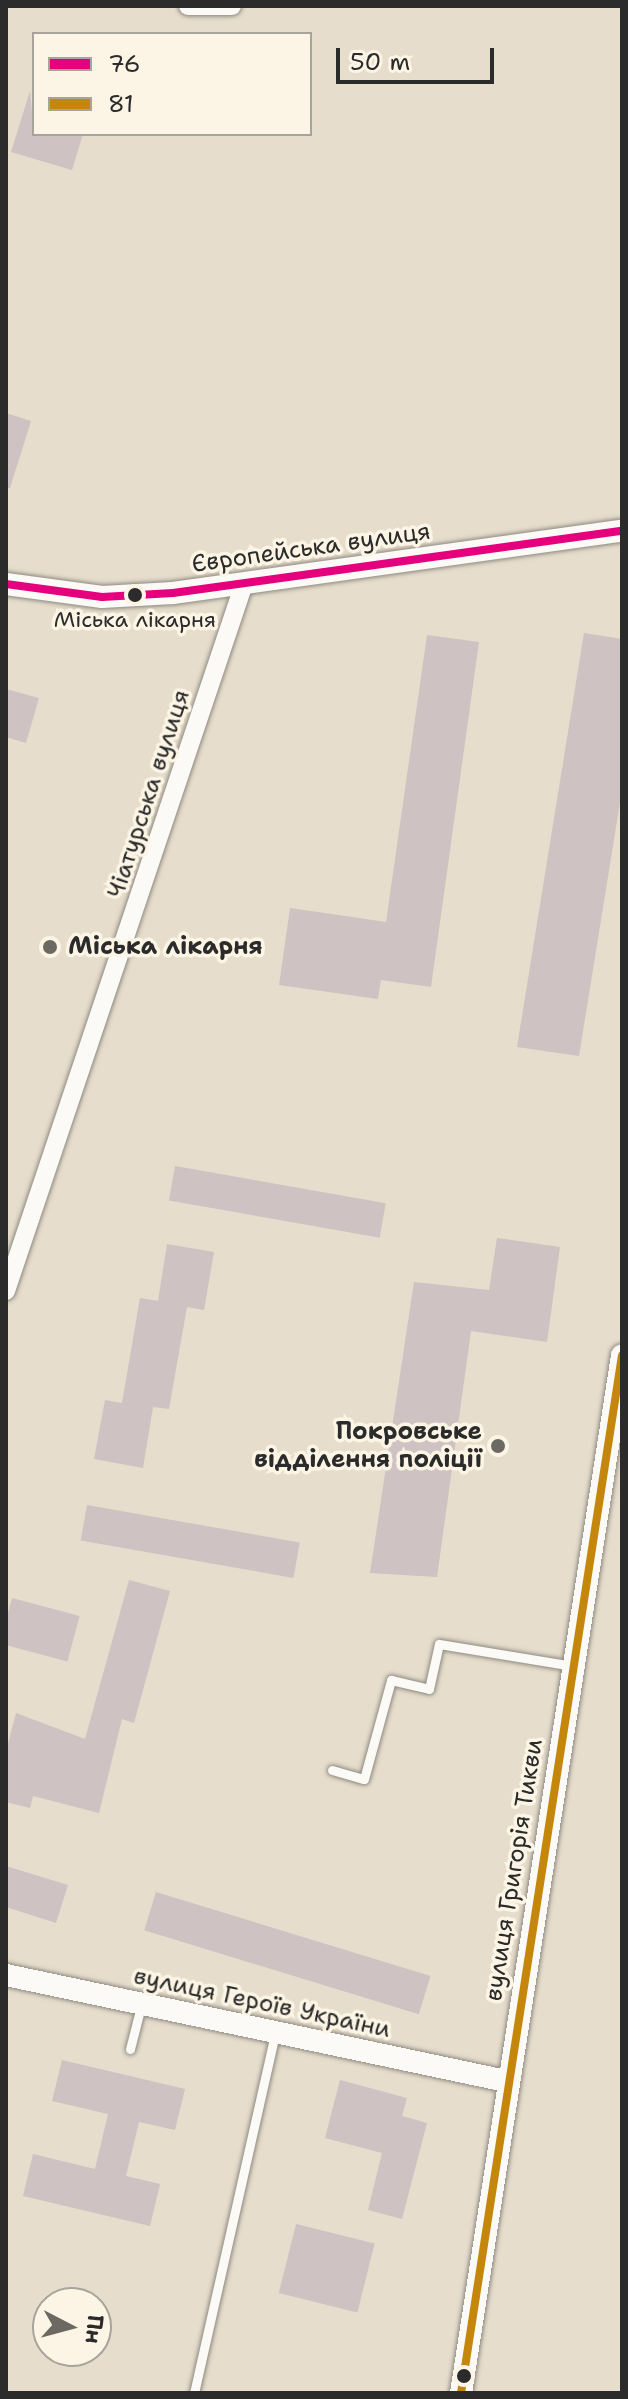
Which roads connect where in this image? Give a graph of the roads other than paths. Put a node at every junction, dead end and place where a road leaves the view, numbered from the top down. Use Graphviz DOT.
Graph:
graph roads {
  1 [pos="188,6"];
  2 [pos="232,6"];
  3 [pos="622,531"];
  4 [pos="6,584"];
  5 [pos="244,584"];
  6 [pos="6,1291"];
  7 [pos="622,1355"];
  8 [pos="573,1666"];
  9 [pos="332,1770"];
  10 [pos="6,1975"];
  11 [pos="141,2004"];
  12 [pos="275,2032"];
  13 [pos="130,2049"];
  14 [pos="506,2081"];
  15 [pos="194,2393"];
  16 [pos="461,2393"];
  1 -- 2 [label="street"];
  3 -- 5 [label="street, Європейська вулиця"];
  4 -- 5 [label="street, Європейська вулиця"];
  5 -- 6 [label="street, Чіатурська вулиця"];
  7 -- 8 [label="street, вулиця Григорія Тикви"];
  8 -- 9 [label="lane"];
  8 -- 14 [label="street, вулиця Григорія Тикви"];
  10 -- 11 [label="street, вулиця Героїв України"];
  11 -- 12 [label="street, вулиця Героїв України"];
  11 -- 13 [label="lane"];
  12 -- 14 [label="street, вулиця Героїв України"];
  12 -- 15 [label="lane"];
  14 -- 16 [label="street, вулиця Григорія Тикви"];
}
